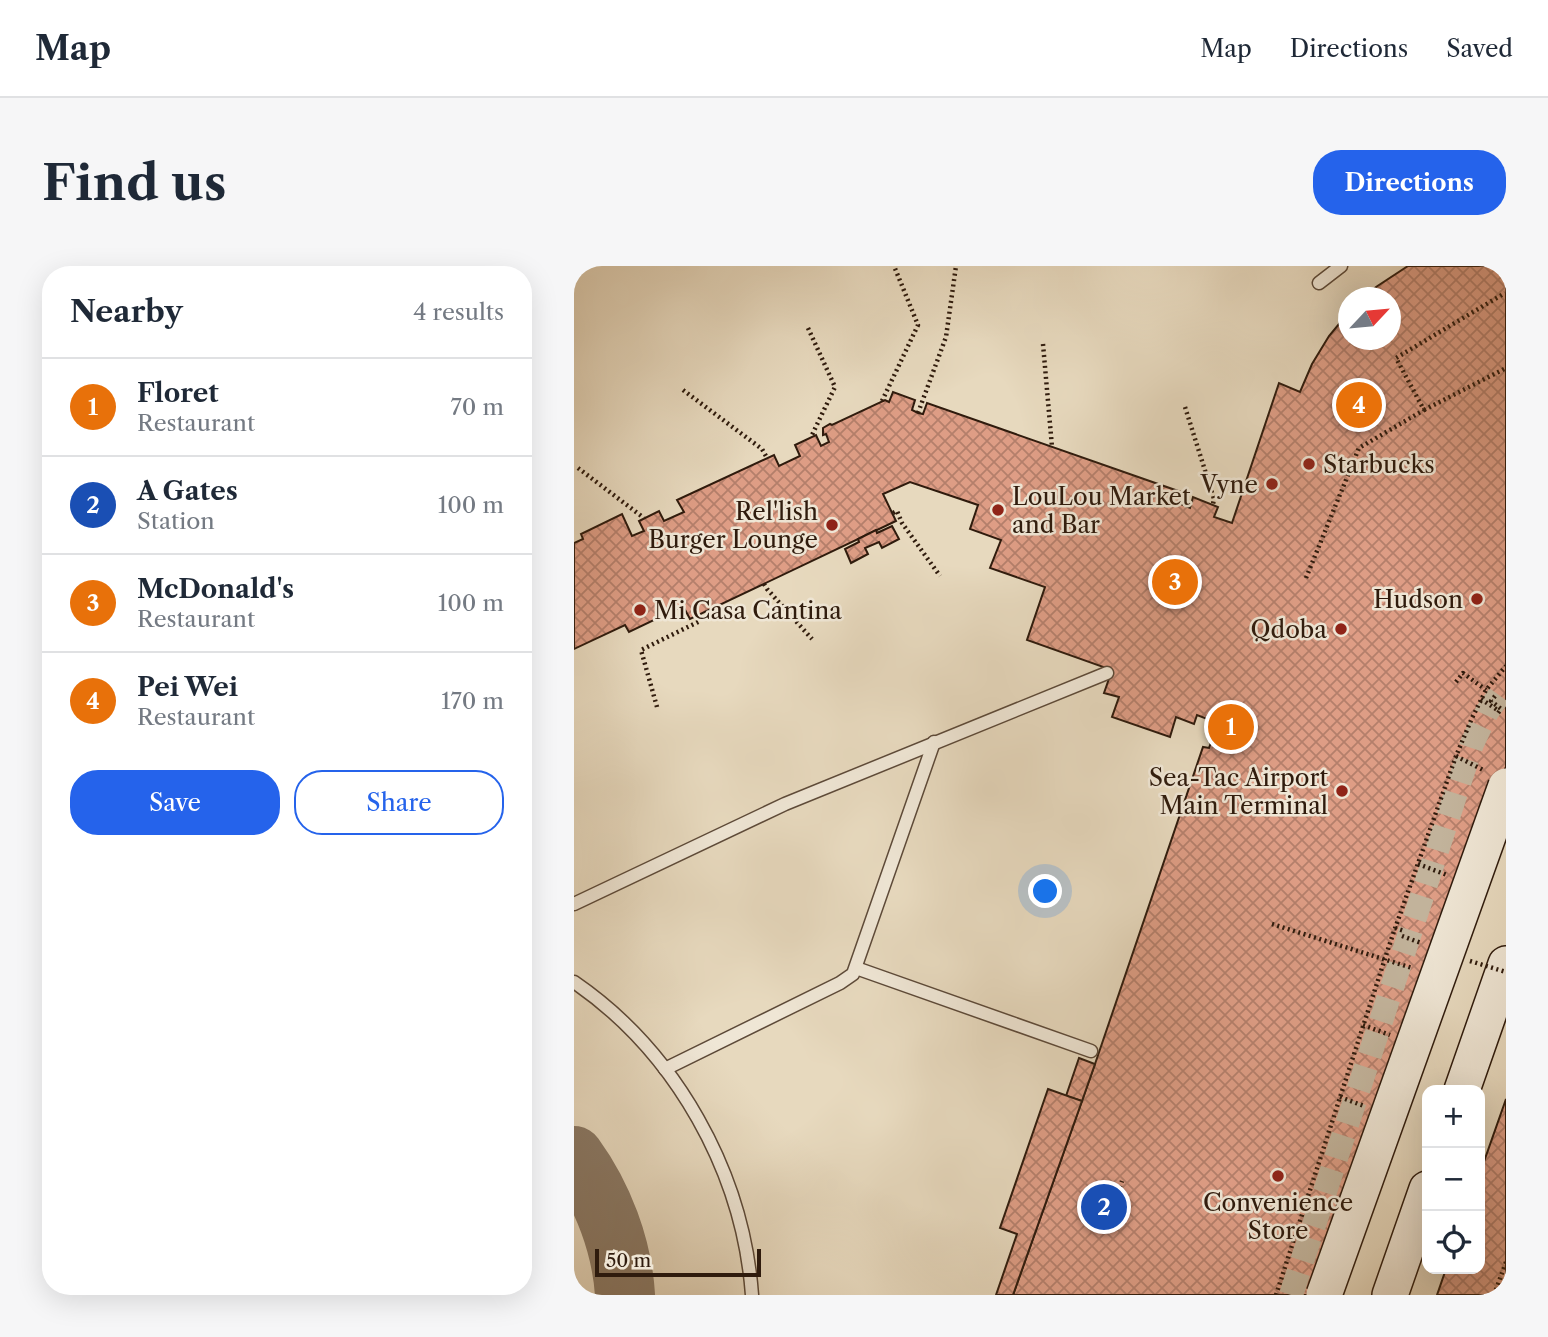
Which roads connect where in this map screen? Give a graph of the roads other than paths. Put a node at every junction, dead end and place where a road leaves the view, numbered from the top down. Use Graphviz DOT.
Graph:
graph roads {
  1 [pos="1341,266"];
  2 [pos="1319,283"];
  3 [pos="1107,673"];
  4 [pos="934,742"];
  5 [pos="1498,780"];
  6 [pos="574,904"];
  7 [pos="1506,964"];
  8 [pos="856,968"];
  9 [pos="574,982"];
  10 [pos="1091,1051"];
  11 [pos="665,1069"];
  12 [pos="1464,1085"];
  13 [pos="1422,1203"];
  14 [pos="752,1295"];
  15 [pos="1324,1295"];
  16 [pos="1390,1295"];
  1 -- 2 [label="lane"];
  3 -- 4 [label="lane"];
  4 -- 6 [label="lane"];
  4 -- 8 [label="lane"];
  5 -- 15 [label="main road, bridge"];
  7 -- 12 [label="main road"];
  8 -- 10 [label="lane"];
  8 -- 11 [label="lane"];
  9 -- 11 [label="lane"];
  11 -- 14 [label="lane"];
  13 -- 16 [label="main road"];
}
